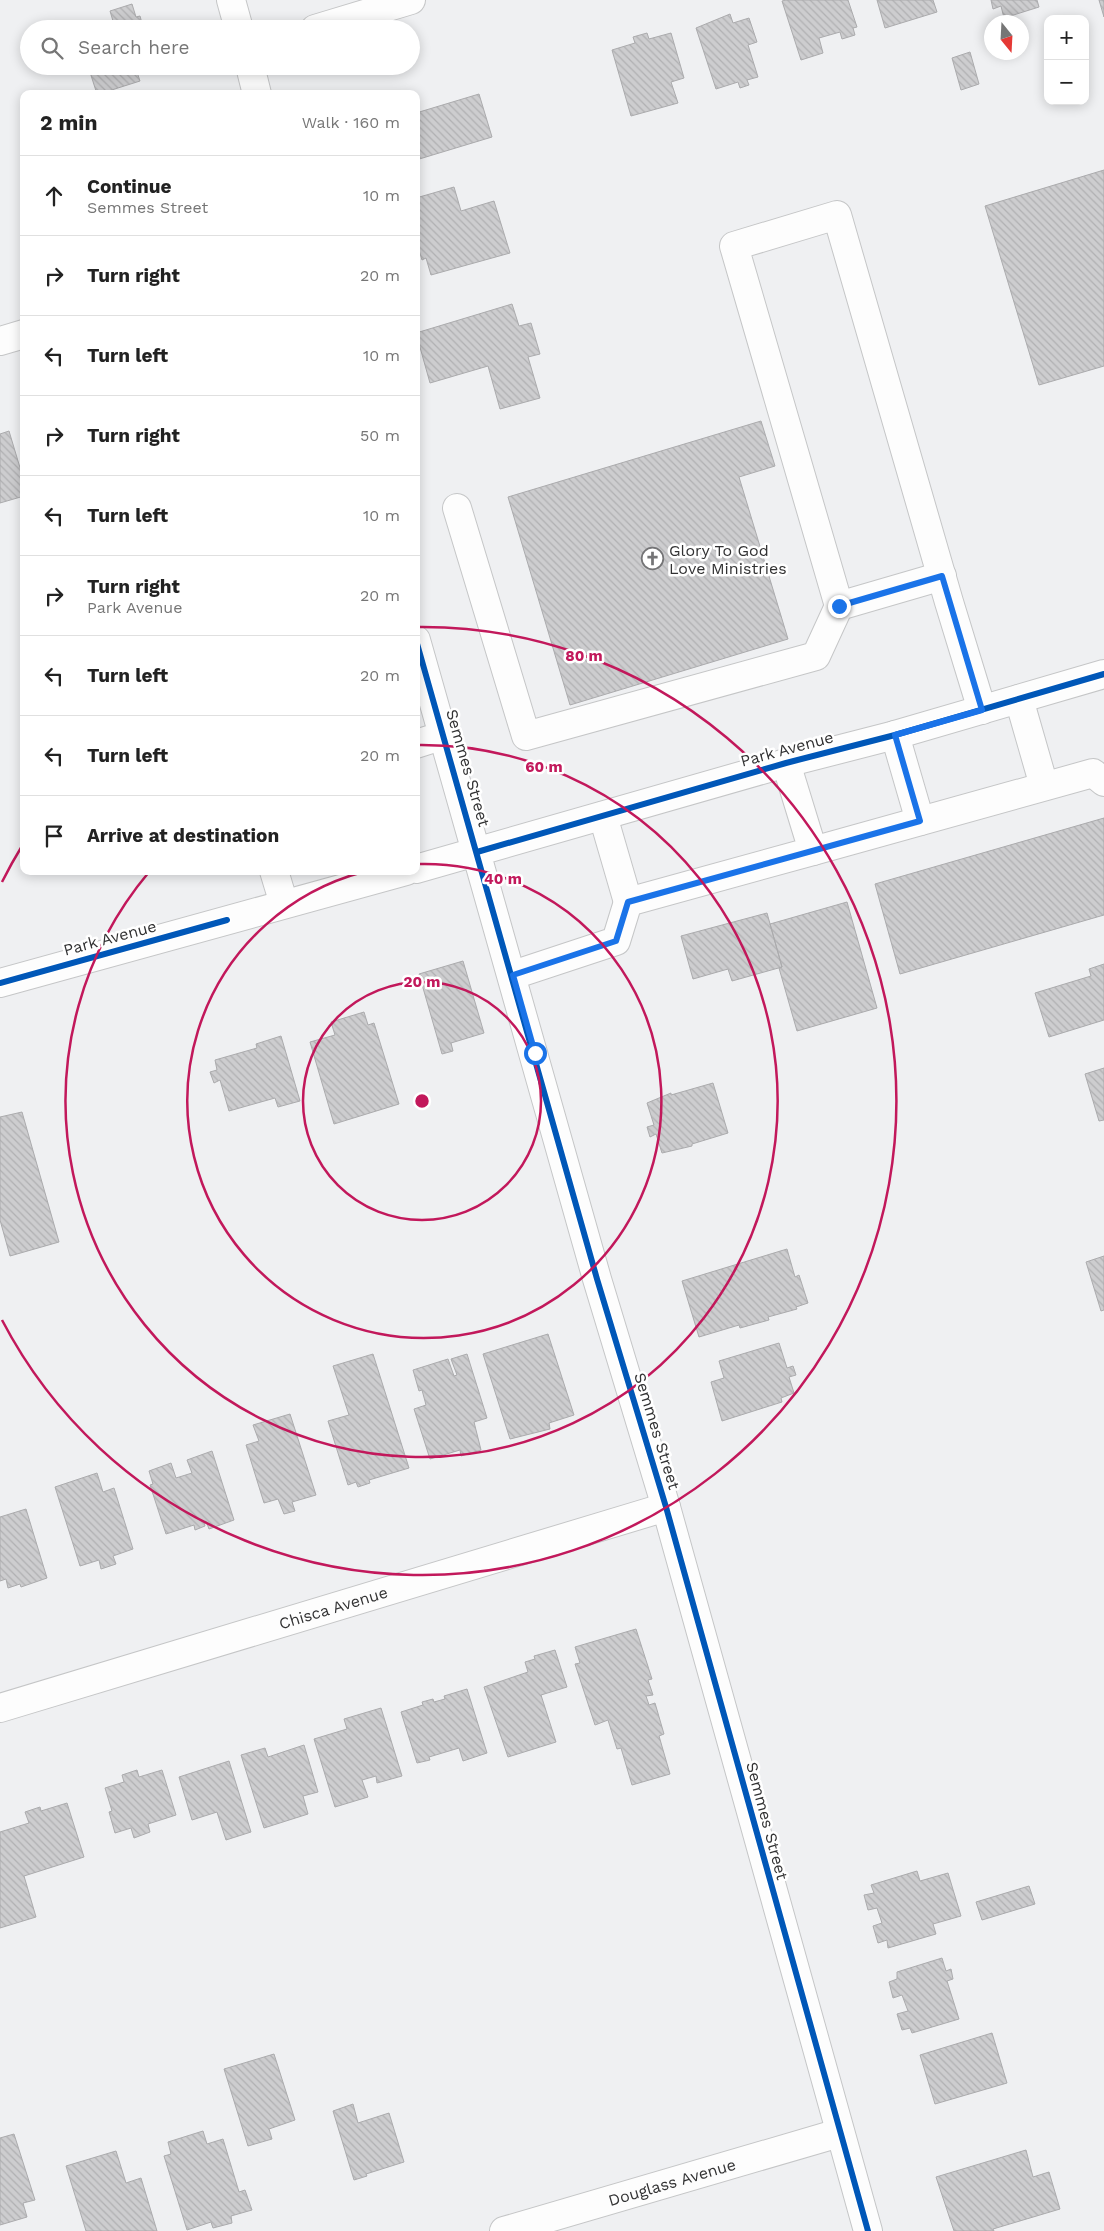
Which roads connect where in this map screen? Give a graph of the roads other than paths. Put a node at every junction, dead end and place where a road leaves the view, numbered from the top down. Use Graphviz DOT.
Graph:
graph roads {
  1 [pos="231,0"];
  2 [pos="411,0"];
  3 [pos="237,20"];
  4 [pos="345,20"];
  5 [pos="253,75"];
  6 [pos="257,90"];
  7 [pos="20,335"];
  8 [pos="0,341"];
  9 [pos="457,508"];
  10 [pos="942,576"];
  11 [pos="839,606"];
  12 [pos="420,654"];
  13 [pos="1104,674"];
  14 [pos="1019,699"];
  15 [pos="982,710"];
  16 [pos="444,735"];
  17 [pos="895,735"];
  18 [pos="420,743"];
  19 [pos="786,763"];
  20 [pos="1104,782"];
  21 [pos="1044,786"];
  22 [pos="603,816"];
  23 [pos="920,821"];
  24 [pos="812,851"];
  25 [pos="477,852"];
  26 [pos="420,867"];
  27 [pos="275,875"];
  28 [pos="378,875"];
  29 [pos="628,902"];
  30 [pos="284,904"];
  31 [pos="513,975"];
  32 [pos="0,983"];
  33 [pos="666,1507"];
  34 [pos="0,1708"];
  35 [pos="839,2133"];
  36 [pos="504,2231"];
  37 [pos="868,2231"];
  1 -- 3 [label="main road"];
  2 -- 4 [label="main road"];
  5 -- 6 [label="main road"];
  7 -- 8 [label="main road"];
  9 -- 11 [label="main road"];
  10 -- 11 [label="main road"];
  10 -- 11 [label="main road"];
  10 -- 15 [label="main road"];
  12 -- 16 [label="main road, Semmes Street"];
  13 -- 14 [label="main road, Park Avenue"];
  14 -- 15 [label="main road, Park Avenue"];
  14 -- 21 [label="main road"];
  15 -- 17 [label="main road, Park Avenue"];
  16 -- 18 [label="main road"];
  16 -- 25 [label="main road, Semmes Street"];
  17 -- 19 [label="main road, Park Avenue"];
  17 -- 23 [label="main road"];
  19 -- 22 [label="main road, Park Avenue"];
  19 -- 24 [label="main road"];
  20 -- 21 [label="main road"];
  21 -- 23 [label="main road"];
  22 -- 25 [label="main road, Park Avenue"];
  22 -- 29 [label="main road"];
  23 -- 24 [label="main road"];
  24 -- 29 [label="main road"];
  25 -- 26 [label="main road, Park Avenue"];
  25 -- 31 [label="main road, Semmes Street"];
  27 -- 30 [label="main road"];
  28 -- 30 [label="main road, Park Avenue"];
  29 -- 31 [label="main road"];
  30 -- 32 [label="main road, Park Avenue"];
  31 -- 33 [label="main road, Semmes Street"];
  33 -- 34 [label="main road, Chisca Avenue"];
  33 -- 35 [label="main road, Semmes Street"];
  35 -- 36 [label="main road, Douglass Avenue"];
  35 -- 37 [label="main road, Semmes Street"];
}
